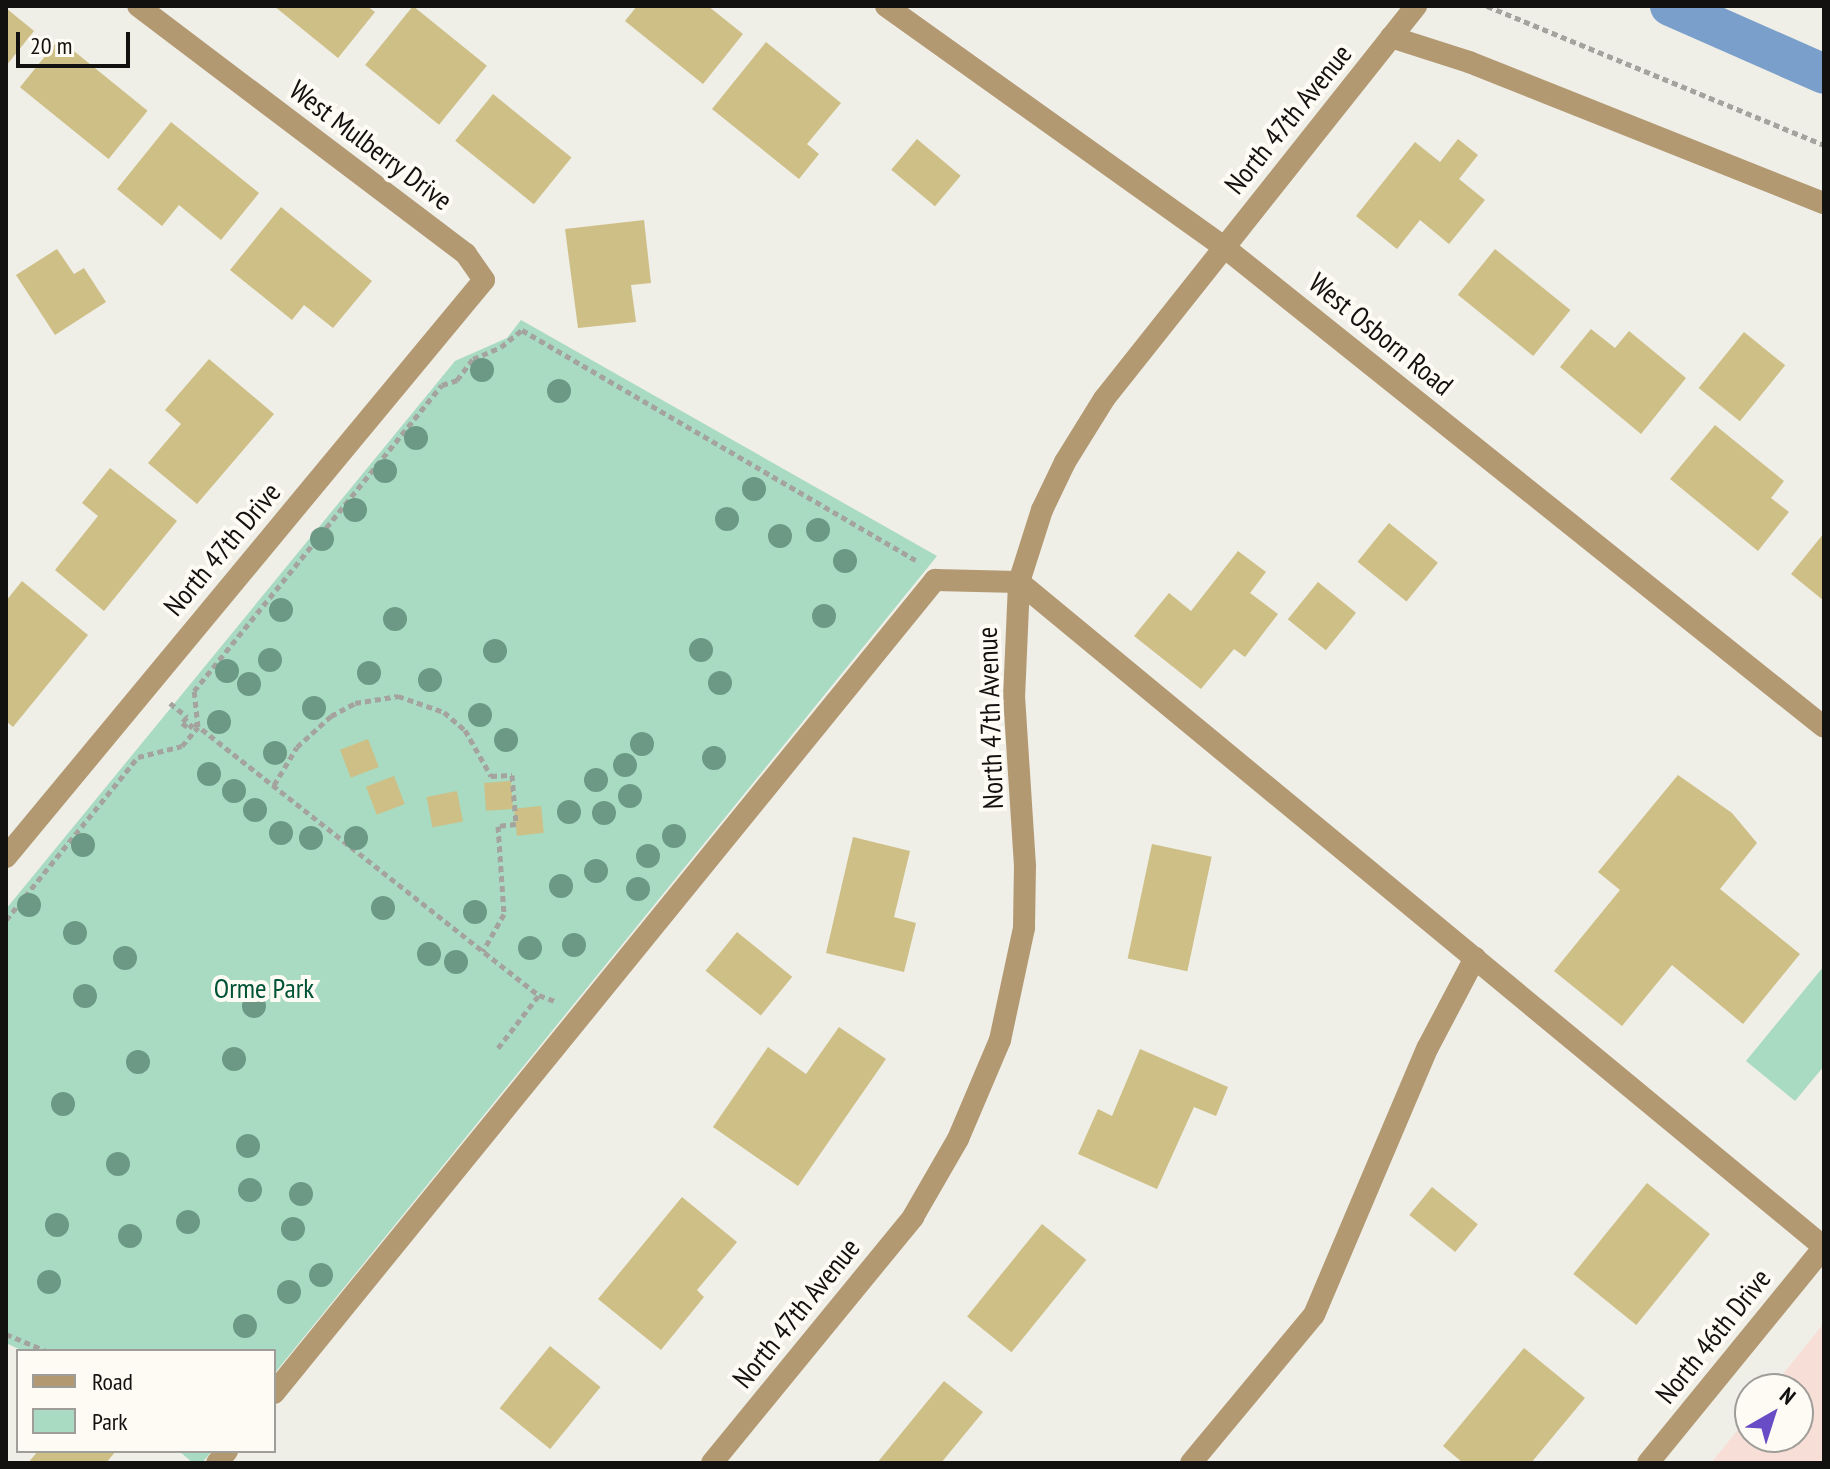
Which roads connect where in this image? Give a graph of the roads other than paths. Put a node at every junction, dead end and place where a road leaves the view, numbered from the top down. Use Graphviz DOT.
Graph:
graph roads {
  1 [pos="138,6"];
  2 [pos="886,6"];
  3 [pos="1416,6"];
  4 [pos="1391,37"];
  5 [pos="1824,203"];
  6 [pos="1224,247"];
  7 [pos="484,280"];
  8 [pos="1019,582"];
  9 [pos="1824,727"];
  10 [pos="6,857"];
  11 [pos="1475,958"];
  12 [pos="1824,1247"];
  13 [pos="276,1391"];
  14 [pos="712,1463"];
  15 [pos="1191,1463"];
  16 [pos="1648,1463"];
  1 -- 7 [label="street, West Mulberry Drive"];
  2 -- 6 [label="street, West Osborn Road"];
  3 -- 4 [label="street, North 47th Avenue"];
  4 -- 5 [label="street"];
  4 -- 6 [label="street, North 47th Avenue"];
  6 -- 8 [label="street, North 47th Avenue"];
  6 -- 9 [label="street, West Osborn Road"];
  7 -- 10 [label="street, North 47th Drive"];
  8 -- 11 [label="street"];
  8 -- 13 [label="street"];
  8 -- 14 [label="street, North 47th Avenue"];
  11 -- 12 [label="street"];
  11 -- 15 [label="street"];
  12 -- 16 [label="street, North 46th Drive"];
}
